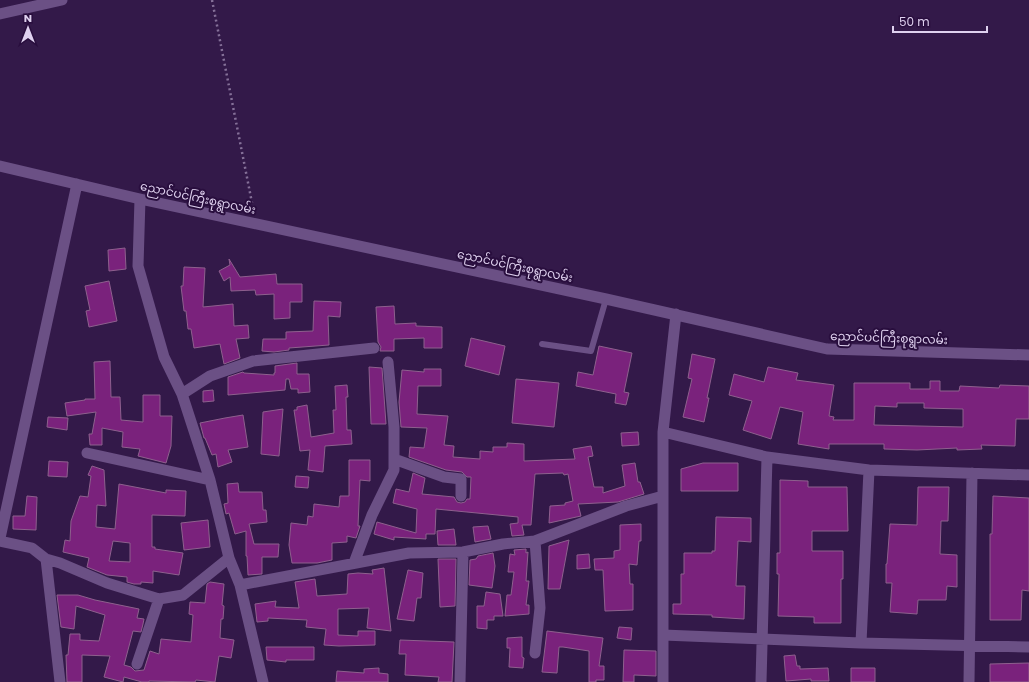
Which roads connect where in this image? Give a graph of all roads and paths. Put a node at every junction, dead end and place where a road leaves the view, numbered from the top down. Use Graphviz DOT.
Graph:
graph roads {
  1 [pos="62,0"];
  2 [pos="212,0"];
  3 [pos="0,14"];
  4 [pos="0,166"];
  5 [pos="77,184"];
  6 [pos="140,199"];
  7 [pos="256,224"];
  8 [pos="606,299"];
  9 [pos="676,314"];
  10 [pos="542,344"];
  11 [pos="374,348"];
  12 [pos="1029,355"];
  13 [pos="388,362"];
  14 [pos="182,394"];
  15 [pos="663,432"];
  16 [pos="87,453"];
  17 [pos="767,457"];
  18 [pos="394,459"];
  19 [pos="869,470"];
  20 [pos="972,473"];
  21 [pos="1029,475"];
  22 [pos="210,480"];
  23 [pos="461,496"];
  24 [pos="663,496"];
  25 [pos="0,539"];
  26 [pos="535,541"];
  27 [pos="463,552"];
  28 [pos="229,558"];
  29 [pos="46,559"];
  30 [pos="354,563"];
  31 [pos="240,585"];
  32 [pos="159,599"];
  33 [pos="663,634"];
  34 [pos="762,639"];
  35 [pos="861,643"];
  36 [pos="970,646"];
  37 [pos="1029,647"];
  38 [pos="535,653"];
  39 [pos="138,664"];
  40 [pos="60,682"];
  41 [pos="263,682"];
  42 [pos="460,682"];
  43 [pos="662,682"];
  44 [pos="761,682"];
  45 [pos="969,682"];
  1 -- 3 [label="street"];
  2 -- 7 [label="path"];
  4 -- 5 [label="street, ညောင်ပင်ကြီးစုရွာလမ်း"];
  5 -- 6 [label="street, ညောင်ပင်ကြီးစုရွာလမ်း"];
  5 -- 25 [label="street"];
  6 -- 7 [label="street, ညောင်ပင်ကြီးစုရွာလမ်း"];
  6 -- 14 [label="street"];
  7 -- 8 [label="street, ညောင်ပင်ကြီးစုရွာလမ်း"];
  8 -- 9 [label="street, ညောင်ပင်ကြီးစုရွာလမ်း"];
  8 -- 10 [label="lane"];
  9 -- 12 [label="street, ညောင်ပင်ကြီးစုရွာလမ်း"];
  9 -- 15 [label="street"];
  11 -- 14 [label="street"];
  13 -- 18 [label="street"];
  14 -- 22 [label="street"];
  15 -- 17 [label="street"];
  15 -- 24 [label="street"];
  16 -- 22 [label="street"];
  17 -- 19 [label="street"];
  17 -- 34 [label="street"];
  18 -- 23 [label="street"];
  18 -- 30 [label="street"];
  19 -- 20 [label="street"];
  19 -- 35 [label="street"];
  20 -- 21 [label="street"];
  20 -- 36 [label="street"];
  22 -- 28 [label="street"];
  24 -- 26 [label="street"];
  24 -- 33 [label="street"];
  25 -- 29 [label="street"];
  26 -- 27 [label="street"];
  26 -- 38 [label="street"];
  27 -- 30 [label="street"];
  27 -- 42 [label="street"];
  28 -- 31 [label="street"];
  28 -- 32 [label="street"];
  29 -- 32 [label="street"];
  29 -- 40 [label="street"];
  30 -- 31 [label="street"];
  31 -- 41 [label="street"];
  32 -- 39 [label="street"];
  33 -- 34 [label="street"];
  33 -- 43 [label="street"];
  34 -- 35 [label="street"];
  34 -- 44 [label="street"];
  35 -- 36 [label="street"];
  36 -- 37 [label="street"];
  36 -- 45 [label="street"];
}
